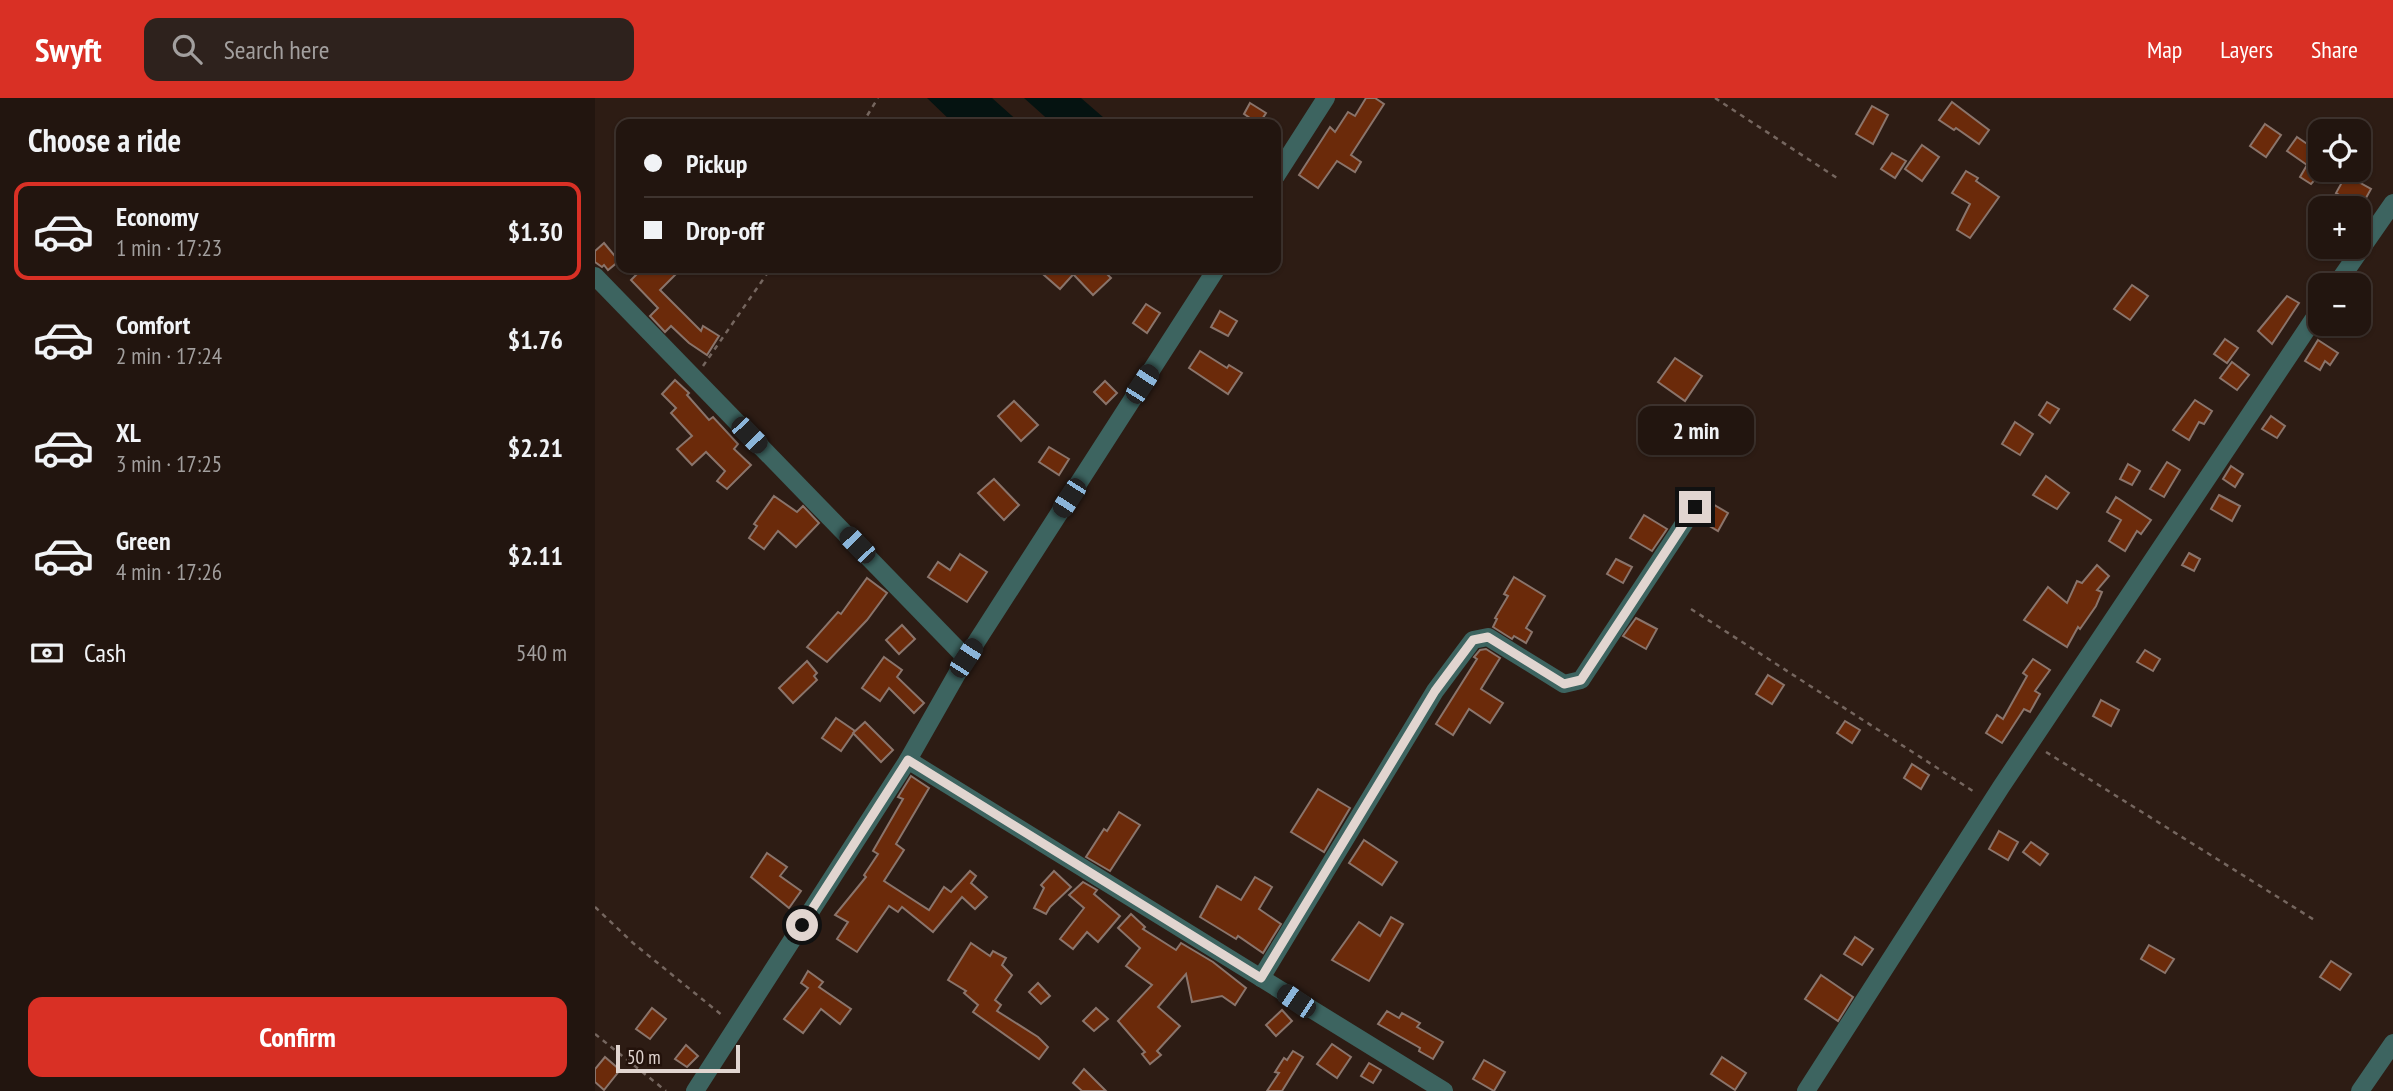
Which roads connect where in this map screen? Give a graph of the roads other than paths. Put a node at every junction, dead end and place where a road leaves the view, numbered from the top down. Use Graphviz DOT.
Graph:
graph roads {
  1 [pos="1325,98"];
  2 [pos="1281,168"];
  3 [pos="2393,203"];
  4 [pos="1214,273"];
  5 [pos="2344,273"];
  6 [pos="595,276"];
  7 [pos="2308,327"];
  8 [pos="1695,507"];
  9 [pos="966,658"];
  10 [pos="908,760"];
  11 [pos="1261,978"];
  12 [pos="2393,1042"];
  13 [pos="695,1091"];
  14 [pos="1444,1091"];
  15 [pos="1806,1091"];
  16 [pos="2360,1091"];
  1 -- 2 [label="street"];
  3 -- 5 [label="street"];
  4 -- 9 [label="street"];
  6 -- 9 [label="street"];
  7 -- 15 [label="street"];
  8 -- 11 [label="street"];
  9 -- 10 [label="street"];
  10 -- 11 [label="street"];
  10 -- 13 [label="street"];
  11 -- 14 [label="street"];
  12 -- 16 [label="street"];
}
